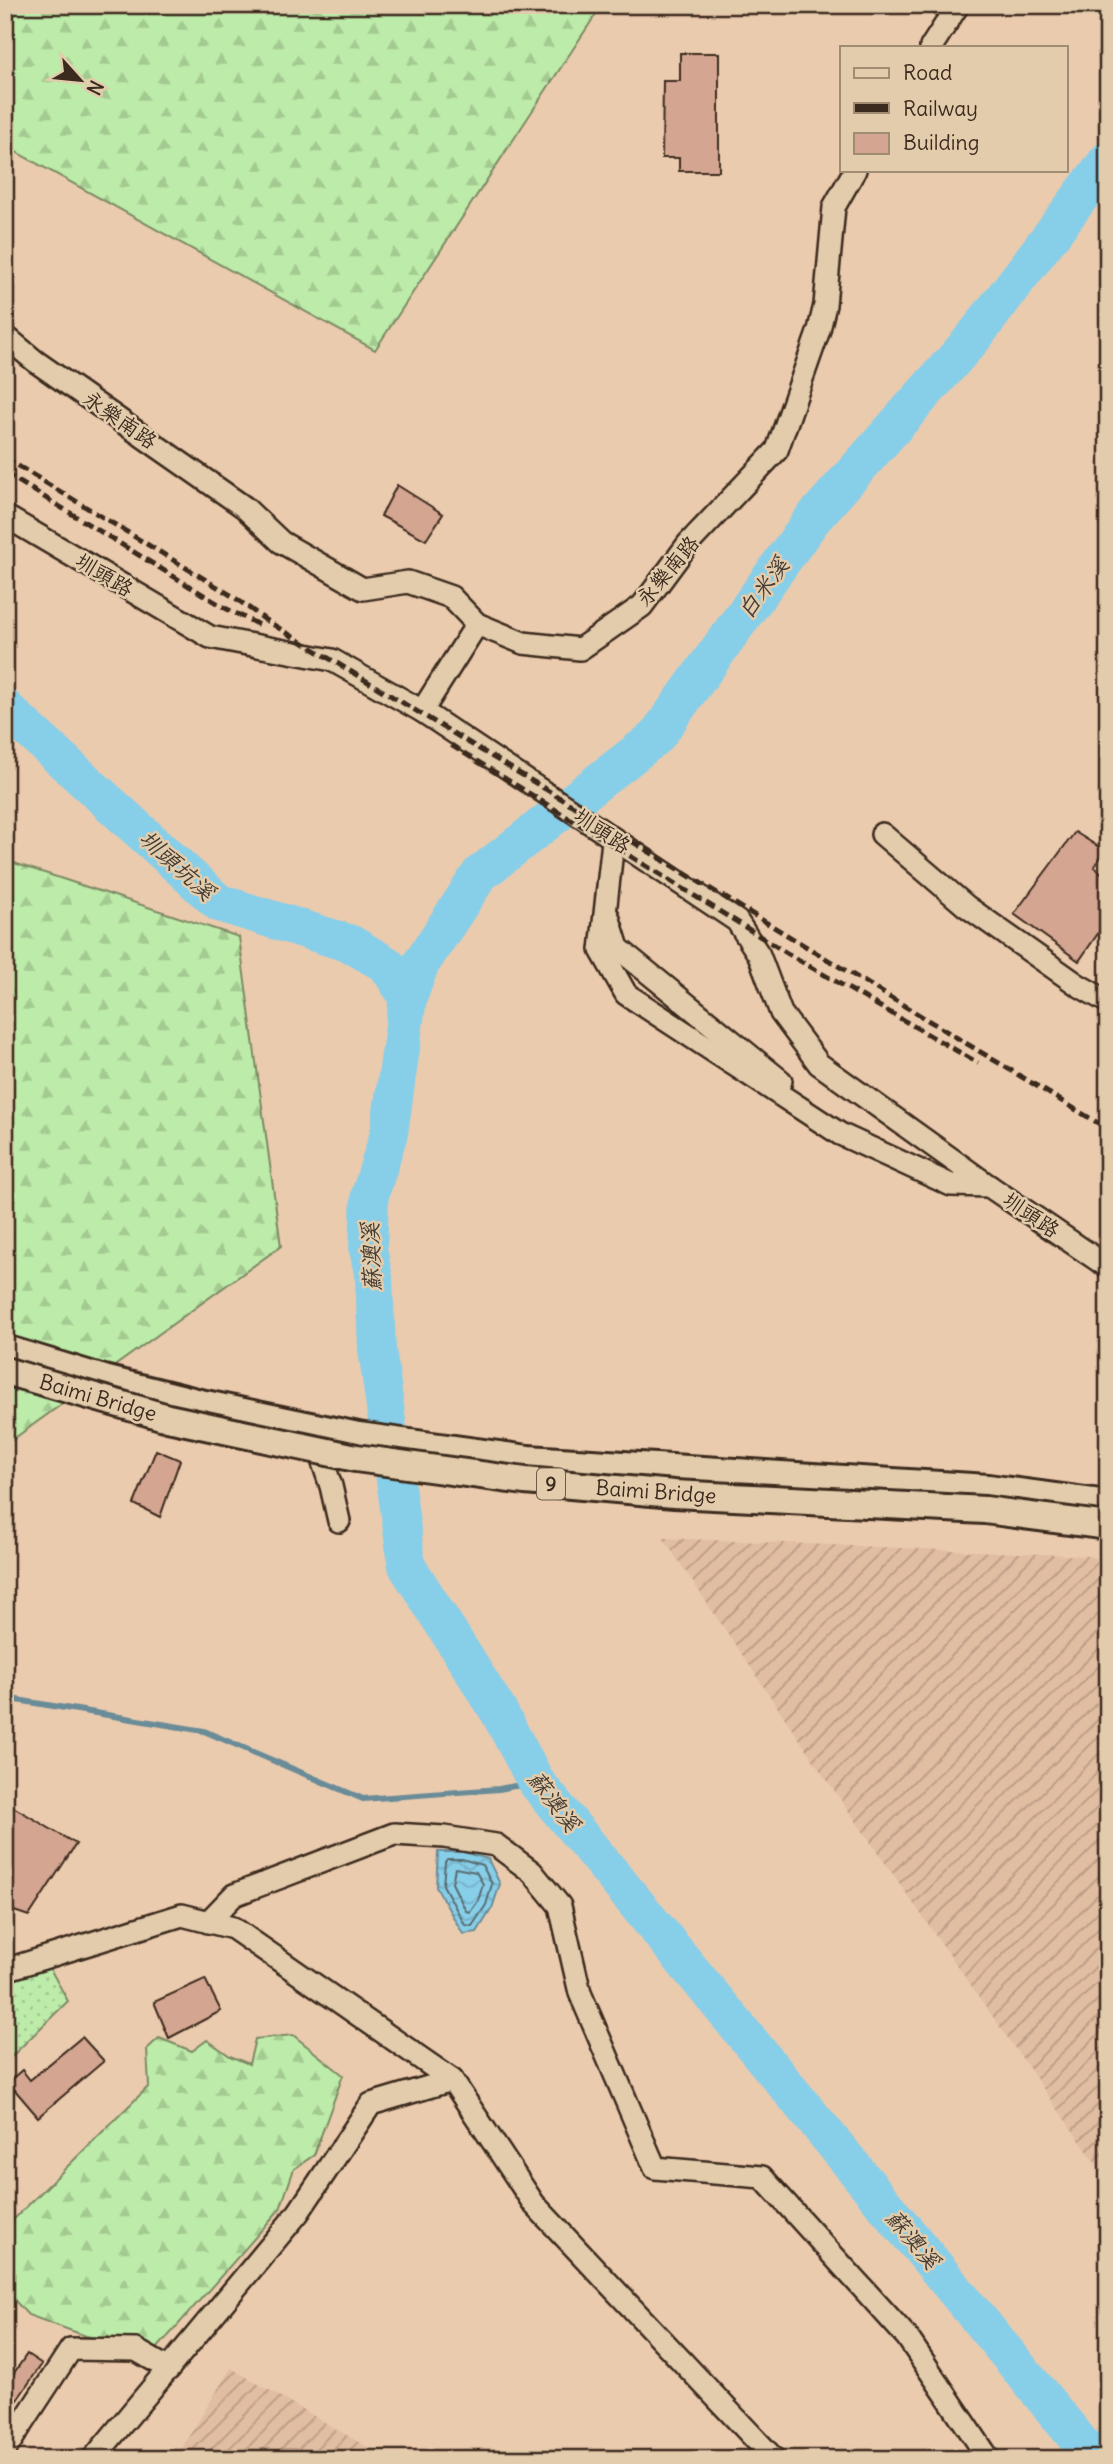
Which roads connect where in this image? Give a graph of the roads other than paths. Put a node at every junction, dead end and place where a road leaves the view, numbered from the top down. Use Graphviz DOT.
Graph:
graph roads {
  1 [pos="958,5"];
  2 [pos="932,46"];
  3 [pos="854,172"];
  4 [pos="5,336"];
  5 [pos="5,516"];
  6 [pos="477,624"];
  7 [pos="422,711"];
  8 [pos="882,834"];
  9 [pos="613,841"];
  10 [pos="605,908"];
  11 [pos="1108,1002"];
  12 [pos="839,1134"];
  13 [pos="989,1186"];
  14 [pos="1108,1267"];
  15 [pos="5,1349"];
  16 [pos="5,1371"];
  17 [pos="321,1440"];
  18 [pos="1108,1504"];
  19 [pos="339,1521"];
  20 [pos="1108,1527"];
  21 [pos="208,1922"];
  22 [pos="5,1970"];
  23 [pos="452,2080"];
  24 [pos="169,2369"];
  25 [pos="5,2450"];
  26 [pos="93,2459"];
  27 [pos="774,2459"];
  28 [pos="989,2459"];
  1 -- 2 [label="street"];
  3 -- 6 [label="street, 永樂南路"];
  4 -- 6 [label="street, 永樂南路"];
  5 -- 7 [label="street, 圳頭路"];
  6 -- 7 [label="street"];
  7 -- 13 [label="street, 圳頭路"];
  8 -- 11 [label="street"];
  9 -- 10 [label="street"];
  10 -- 12 [label="street"];
  10 -- 12 [label="street"];
  12 -- 13 [label="street"];
  13 -- 14 [label="street, 圳頭路"];
  15 -- 17 [label="main road, Baimi Bridge / 9"];
  16 -- 17 [label="main road, Baimi Bridge / 9, bridge"];
  17 -- 18 [label="main road, Baimi Bridge / 9"];
  17 -- 19 [label="street"];
  17 -- 20 [label="main road, Baimi Bridge / 9, bridge"];
  21 -- 22 [label="street"];
  21 -- 23 [label="street"];
  21 -- 28 [label="street"];
  23 -- 24 [label="street"];
  23 -- 27 [label="street"];
  24 -- 25 [label="street"];
  24 -- 26 [label="street"];
}
